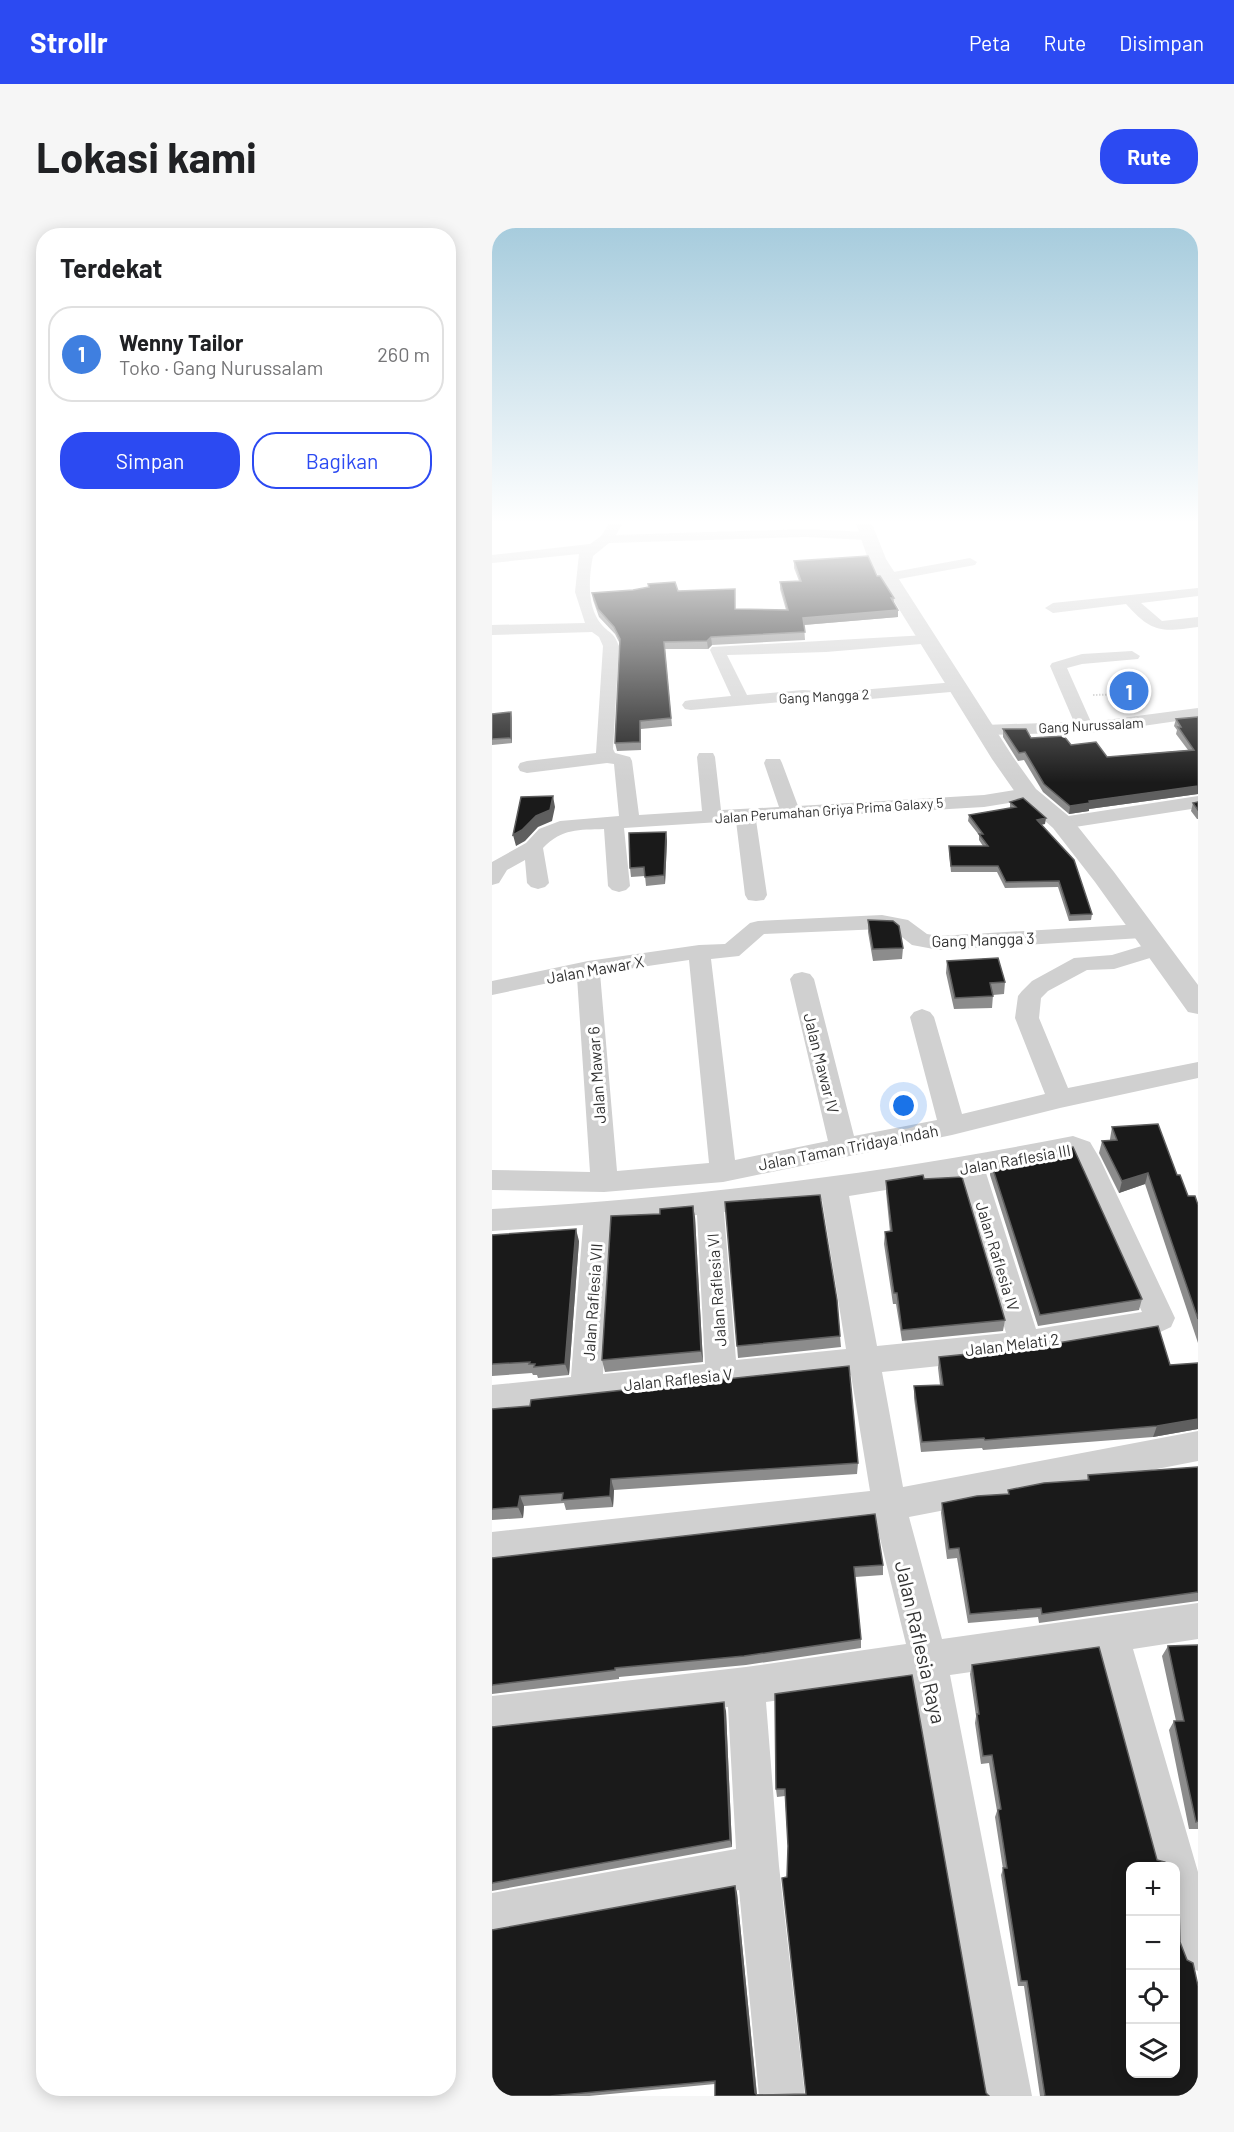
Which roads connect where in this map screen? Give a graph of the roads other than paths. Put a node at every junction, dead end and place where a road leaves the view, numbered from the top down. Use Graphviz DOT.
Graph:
graph roads {
  1 [pos="587,608"];
  2 [pos="907,608"];
  3 [pos="1137,608"];
  4 [pos="1198,622"];
  5 [pos="595,627"];
  6 [pos="492,630"];
  7 [pos="927,640"];
  8 [pos="1132,656"];
  9 [pos="956,687"];
  10 [pos="742,702"];
  11 [pos="691,705"];
  12 [pos="1198,713"];
  13 [pos="1085,728"];
  14 [pos="984,730"];
  15 [pos="607,757"];
  16 [pos="705,757"];
  17 [pos="773,763"];
  18 [pos="526,767"];
  19 [pos="1028,794"];
  20 [pos="1198,802"];
  21 [pos="790,811"];
  22 [pos="745,814"];
  23 [pos="712,817"];
  24 [pos="622,823"];
  25 [pos="1062,823"];
  26 [pos="533,847"];
  27 [pos="492,879"];
  28 [pos="538,883"];
  29 [pos="619,886"];
  30 [pos="756,895"];
  31 [pos="1148,940"];
  32 [pos="730,951"];
  33 [pos="699,952"];
  34 [pos="588,968"];
  35 [pos="802,979"];
  36 [pos="492,988"];
  37 [pos="1198,1005"];
  38 [pos="922,1017"];
  39 [pos="1198,1070"];
  40 [pos="1060,1099"];
  41 [pos="952,1126"];
  42 [pos="843,1148"];
  43 [pos="970,1167"];
  44 [pos="723,1172"];
  45 [pos="492,1180"];
  46 [pos="604,1182"];
  47 [pos="834,1188"];
  48 [pos="710,1205"];
  49 [pos="598,1215"];
  50 [pos="492,1220"];
  51 [pos="1159,1320"];
  52 [pos="1025,1344"];
  53 [pos="863,1360"];
  54 [pos="721,1375"];
  55 [pos="586,1389"];
  56 [pos="492,1399"];
  57 [pos="1198,1446"];
  58 [pos="889,1505"];
  59 [pos="492,1549"];
  60 [pos="1198,1621"];
  61 [pos="1110,1635"];
  62 [pos="928,1658"];
  63 [pos="746,1686"];
  64 [pos="492,1715"];
  65 [pos="1174,1862"];
  66 [pos="1198,1864"];
  67 [pos="758,1866"];
  68 [pos="1180,1866"];
  69 [pos="1180,1885"];
  70 [pos="492,1914"];
  71 [pos="1198,1949"];
  72 [pos="782,2096"];
  73 [pos="1009,2096"];
  1 -- 5 [label="street"];
  2 -- 7 [label="street"];
  3 -- 4 [label="street"];
  5 -- 6 [label="street"];
  5 -- 15 [label="street"];
  7 -- 9 [label="street"];
  7 -- 10 [label="street"];
  8 -- 13 [label="street"];
  9 -- 10 [label="street, Gang Mangga 2"];
  9 -- 14 [label="street"];
  10 -- 11 [label="street, Gang Mangga 2"];
  12 -- 13 [label="street, Gang Nurussalam"];
  13 -- 14 [label="street, Gang Nurussalam"];
  14 -- 19 [label="street"];
  15 -- 18 [label="street"];
  15 -- 24 [label="street"];
  16 -- 23 [label="street"];
  17 -- 21 [label="street"];
  19 -- 21 [label="street, Jalan Perumahan Griya Prima Galaxy 5"];
  19 -- 25 [label="street"];
  20 -- 25 [label="street"];
  21 -- 22 [label="street, Jalan Perumahan Griya Prima Galaxy 5"];
  22 -- 23 [label="street, Jalan Perumahan Griya Prima Galaxy 5"];
  22 -- 30 [label="street"];
  23 -- 24 [label="street, Jalan Perumahan Griya Prima Galaxy 5"];
  24 -- 26 [label="street, Jalan Perumahan Griya Prima Galaxy 5"];
  24 -- 29 [label="street"];
  25 -- 31 [label="street"];
  26 -- 27 [label="street, Jalan Perumahan Griya Prima Galaxy 5"];
  26 -- 28 [label="street"];
  31 -- 32 [label="street, Gang Mangga 3"];
  31 -- 37 [label="street"];
  31 -- 40 [label="street"];
  32 -- 33 [label="street, Jalan Mawar X"];
  33 -- 34 [label="street, Jalan Mawar X"];
  33 -- 44 [label="street"];
  34 -- 36 [label="street, Jalan Mawar X"];
  34 -- 46 [label="street, Jalan Mawar 6"];
  35 -- 42 [label="street, Jalan Mawar IV"];
  38 -- 41 [label="street"];
  39 -- 40 [label="street, Jalan Taman Tridaya Indah"];
  40 -- 41 [label="street, Jalan Taman Tridaya Indah"];
  41 -- 42 [label="street, Jalan Taman Tridaya Indah"];
  42 -- 44 [label="street, Jalan Taman Tridaya Indah"];
  43 -- 47 [label="street, Jalan Raflesia III"];
  43 -- 51 [label="street, Jalan Raflesia III"];
  43 -- 52 [label="street, Jalan Raflesia IV"];
  44 -- 46 [label="street, Jalan Taman Tridaya Indah"];
  45 -- 46 [label="street, Jalan Taman Tridaya Indah"];
  47 -- 48 [label="street, Jalan Raflesia III"];
  47 -- 53 [label="street, Jalan Raflesia Raya"];
  48 -- 49 [label="street, Jalan Raflesia III"];
  48 -- 54 [label="street, Jalan Raflesia VI"];
  49 -- 50 [label="street, Jalan Raflesia III"];
  49 -- 55 [label="street, Jalan Raflesia VII"];
  51 -- 52 [label="street, Jalan Melati 2"];
  52 -- 53 [label="street, Jalan Melati 2"];
  53 -- 54 [label="street, Jalan Raflesia V"];
  53 -- 58 [label="street, Jalan Raflesia Raya"];
  54 -- 55 [label="street, Jalan Raflesia V"];
  55 -- 56 [label="street, Jalan Raflesia V"];
  57 -- 58 [label="street"];
  58 -- 59 [label="street"];
  58 -- 62 [label="street, Jalan Raflesia Raya"];
  60 -- 61 [label="street"];
  61 -- 62 [label="street"];
  61 -- 65 [label="street"];
  62 -- 63 [label="street"];
  62 -- 73 [label="street, Jalan Raflesia Raya"];
  63 -- 64 [label="street"];
  63 -- 67 [label="street"];
  66 -- 68 [label="street"];
  67 -- 70 [label="street"];
  67 -- 72 [label="street"];
  69 -- 71 [label="street"];
}
